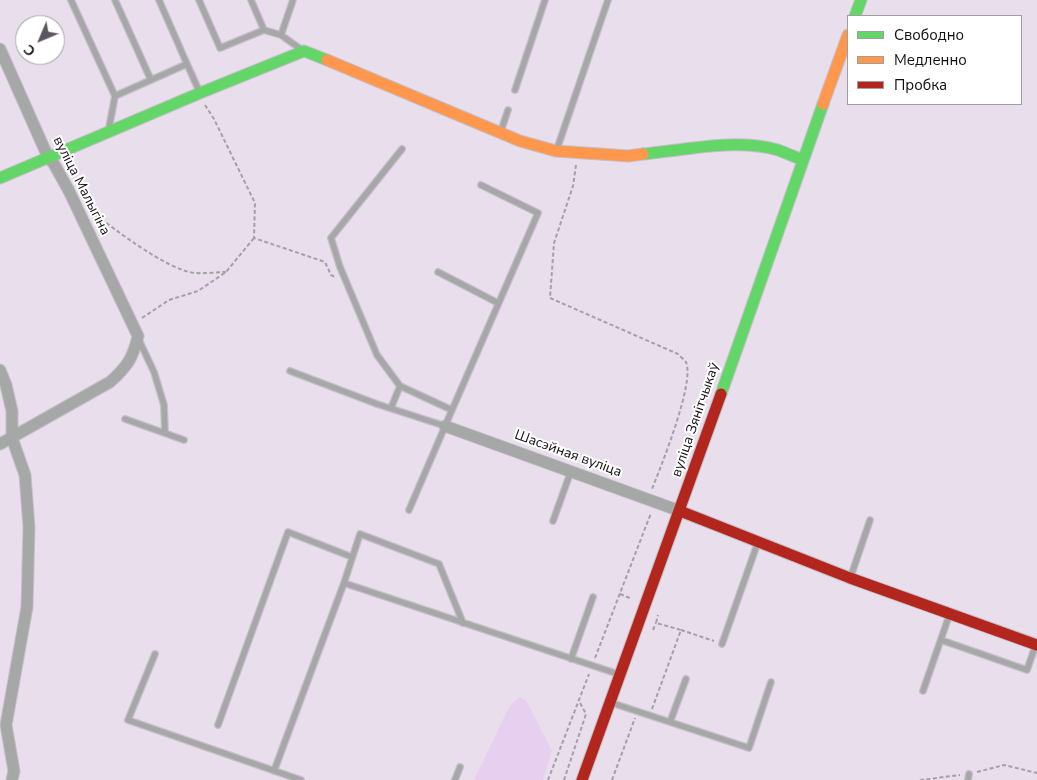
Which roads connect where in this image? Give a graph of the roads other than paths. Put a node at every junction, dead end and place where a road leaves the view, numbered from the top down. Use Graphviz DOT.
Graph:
graph roads {
  1 [pos="71,0"];
  2 [pos="115,0"];
  3 [pos="159,0"];
  4 [pos="199,0"];
  5 [pos="250,0"];
  6 [pos="293,0"];
  7 [pos="545,0"];
  8 [pos="608,0"];
  9 [pos="861,0"];
  10 [pos="855,15"];
  11 [pos="264,30"];
  12 [pos="282,35"];
  13 [pos="847,38"];
  14 [pos="0,49"];
  15 [pos="304,51"];
  16 [pos="187,64"];
  17 [pos="151,80"];
  18 [pos="515,90"];
  19 [pos="115,96"];
  20 [pos="201,97"];
  21 [pos="508,110"];
  22 [pos="108,133"];
  23 [pos="500,133"];
  24 [pos="402,148"];
  25 [pos="556,151"];
  26 [pos="48,157"];
  27 [pos="803,160"];
  28 [pos="0,178"];
  29 [pos="482,185"];
  30 [pos="438,272"];
  31 [pos="498,303"];
  32 [pos="136,331"];
  33 [pos="0,370"];
  34 [pos="290,371"];
  35 [pos="400,386"];
  36 [pos="391,408"];
  37 [pos="452,410"];
  38 [pos="125,420"];
  39 [pos="445,426"];
  40 [pos="165,433"];
  41 [pos="12,438"];
  42 [pos="184,440"];
  43 [pos="0,444"];
  44 [pos="571,471"];
  45 [pos="409,510"];
  46 [pos="680,511"];
  47 [pos="553,520"];
  48 [pos="870,520"];
  49 [pos="758,542"];
  50 [pos="352,557"];
  51 [pos="850,578"];
  52 [pos="344,582"];
  53 [pos="593,598"];
  54 [pos="950,614"];
  55 [pos="463,623"];
  56 [pos="941,640"];
  57 [pos="722,644"];
  58 [pos="1036,645"];
  59 [pos="154,654"];
  60 [pos="571,659"];
  61 [pos="620,675"];
  62 [pos="686,679"];
  63 [pos="770,682"];
  64 [pos="923,691"];
  65 [pos="610,702"];
  66 [pos="670,722"];
  67 [pos="218,725"];
  68 [pos="460,767"];
  69 [pos="274,771"];
  70 [pos="12,780"];
  71 [pos="300,780"];
  72 [pos="455,780"];
  73 [pos="582,780"];
  1 -- 19 [label="lane"];
  2 -- 17 [label="lane"];
  3 -- 16 [label="lane"];
  4 -- 11 [label="lane"];
  5 -- 11 [label="lane"];
  6 -- 12 [label="lane"];
  7 -- 18 [label="lane"];
  8 -- 25 [label="lane"];
  9 -- 10 [label="street"];
  11 -- 12 [label="lane"];
  12 -- 15 [label="lane"];
  13 -- 27 [label="street, вуліца Зянітчыкаў"];
  14 -- 26 [label="street, вуліца Малыгіна"];
  15 -- 20 [label="street"];
  15 -- 23 [label="street"];
  16 -- 17 [label="lane"];
  16 -- 20 [label="lane"];
  17 -- 19 [label="lane"];
  19 -- 22 [label="lane"];
  20 -- 22 [label="street"];
  21 -- 23 [label="lane"];
  22 -- 26 [label="street"];
  23 -- 25 [label="street"];
  24 -- 35 [label="lane"];
  25 -- 27 [label="street"];
  26 -- 28 [label="street"];
  26 -- 32 [label="street, вуліца Малыгіна"];
  27 -- 46 [label="street, вуліца Зянітчыкаў"];
  29 -- 31 [label="lane"];
  30 -- 31 [label="lane"];
  31 -- 37 [label="lane"];
  32 -- 40 [label="lane"];
  32 -- 41 [label="street"];
  33 -- 41 [label="street"];
  34 -- 36 [label="lane"];
  35 -- 36 [label="lane"];
  35 -- 37 [label="lane"];
  36 -- 39 [label="lane"];
  37 -- 39 [label="lane"];
  38 -- 40 [label="lane"];
  39 -- 44 [label="street, Шасэйная вуліца"];
  39 -- 45 [label="lane"];
  40 -- 42 [label="lane"];
  41 -- 43 [label="street"];
  41 -- 70 [label="street"];
  44 -- 46 [label="street, Шасэйная вуліца"];
  44 -- 47 [label="lane"];
  46 -- 49 [label="street"];
  46 -- 61 [label="street, вуліца Зянітчыкаў"];
  48 -- 51 [label="lane"];
  49 -- 51 [label="street"];
  49 -- 57 [label="lane"];
  50 -- 52 [label="lane"];
  50 -- 55 [label="lane"];
  50 -- 67 [label="lane"];
  51 -- 54 [label="street"];
  52 -- 55 [label="lane"];
  52 -- 69 [label="lane"];
  53 -- 60 [label="lane"];
  54 -- 56 [label="lane"];
  54 -- 58 [label="street"];
  55 -- 60 [label="lane"];
  56 -- 58 [label="lane"];
  56 -- 64 [label="lane"];
  59 -- 69 [label="lane"];
  60 -- 61 [label="lane"];
  61 -- 65 [label="street, вуліца Зянітчыкаў"];
  62 -- 66 [label="lane"];
  63 -- 66 [label="lane"];
  65 -- 66 [label="lane"];
  65 -- 73 [label="street, вуліца Зянітчыкаў"];
  68 -- 72 [label="lane"];
  69 -- 71 [label="lane"];
}
